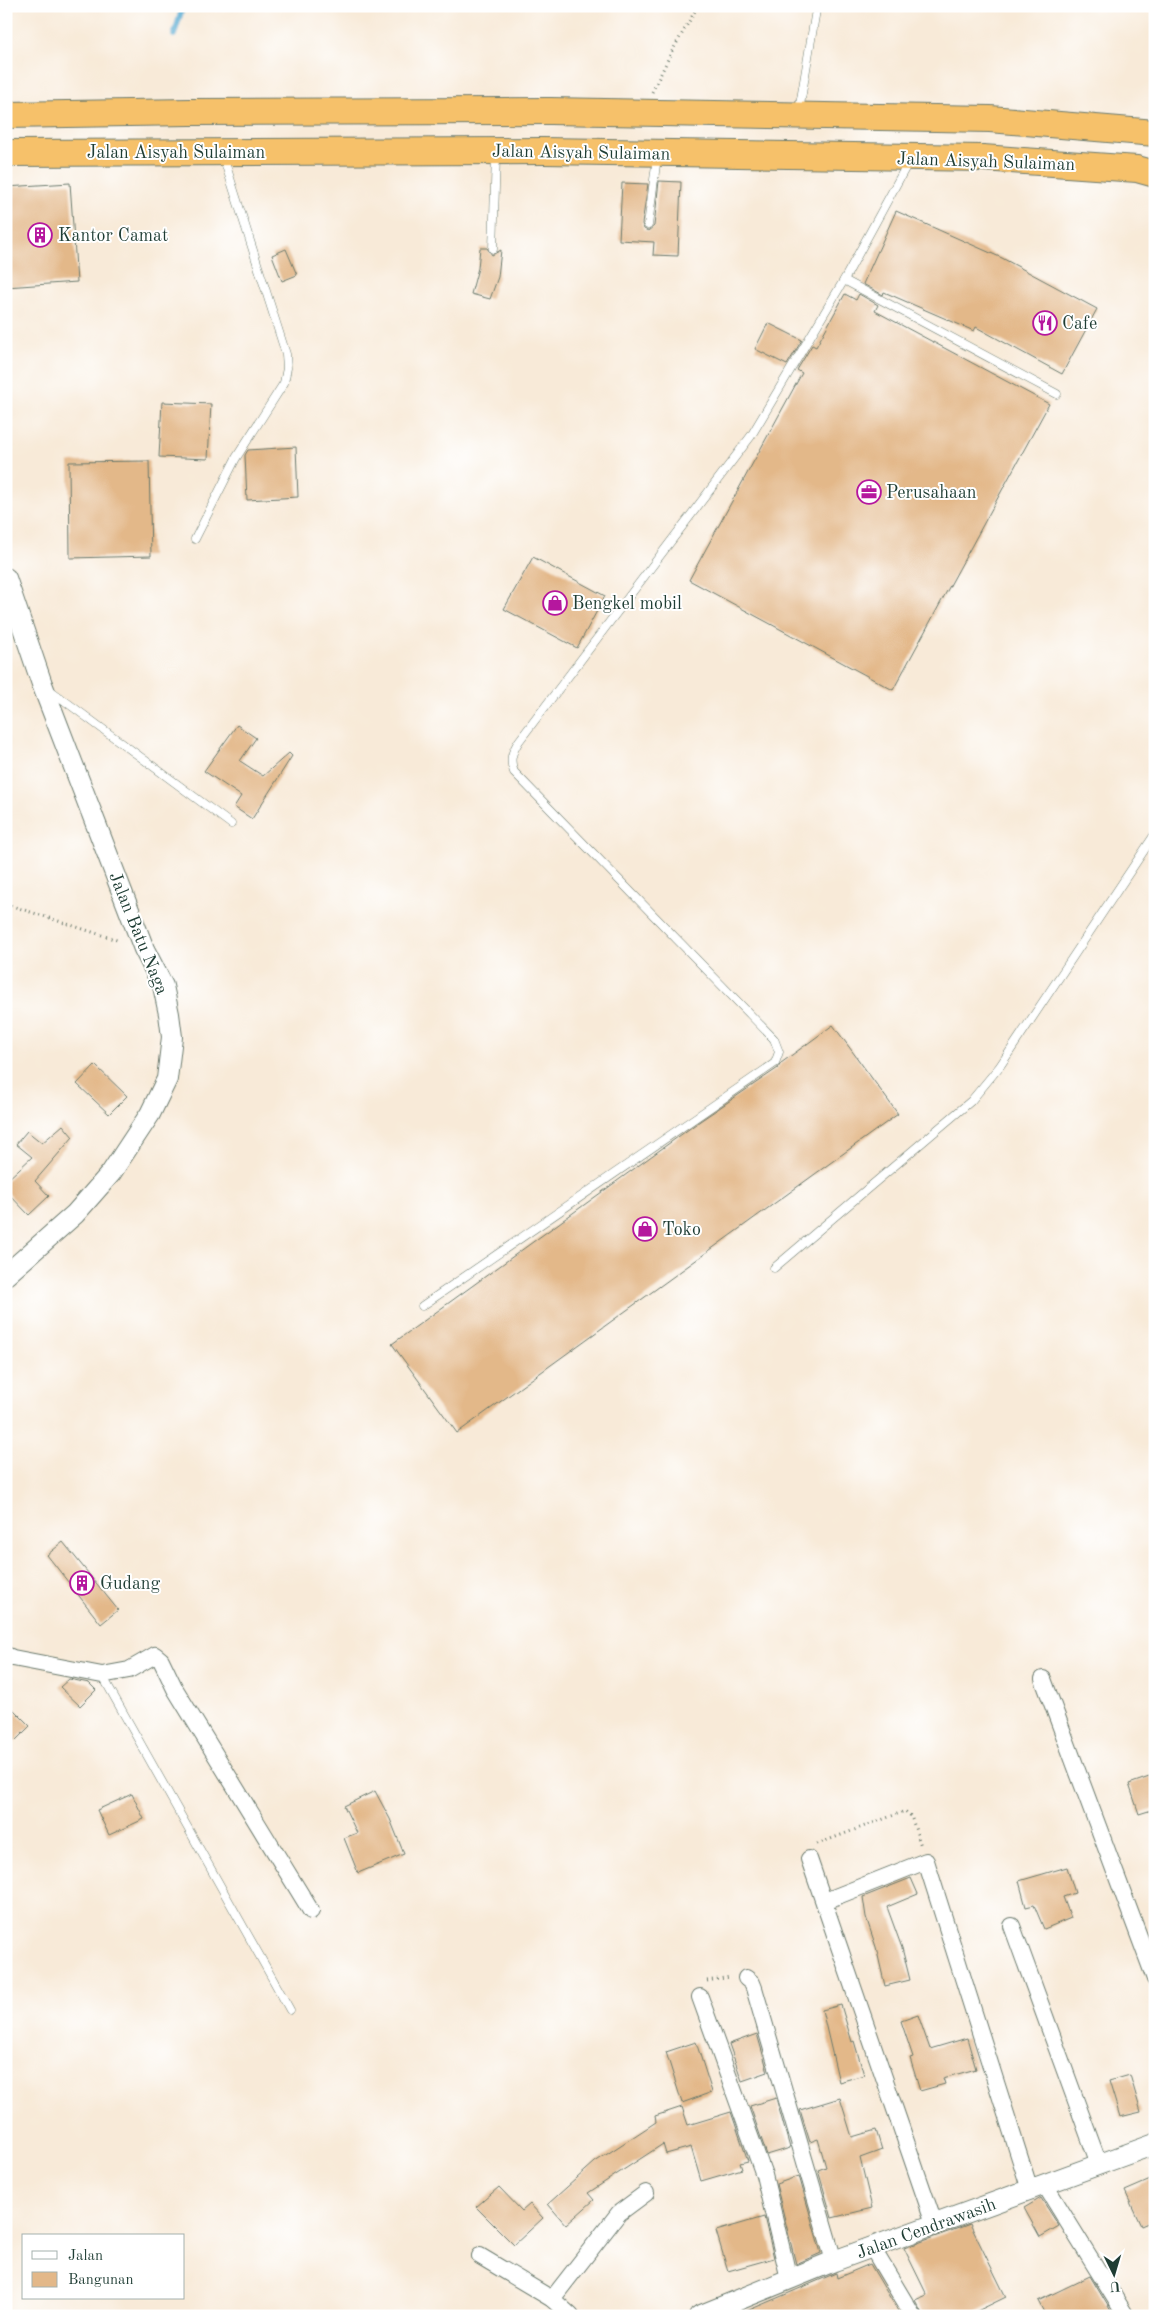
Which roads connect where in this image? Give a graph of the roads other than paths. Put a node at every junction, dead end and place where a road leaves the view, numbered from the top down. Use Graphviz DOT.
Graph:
graph roads {
  1 [pos="816,10"];
  2 [pos="6,116"];
  3 [pos="798,116"];
  4 [pos="1155,133"];
  5 [pos="497,150"];
  6 [pos="222,152"];
  7 [pos="6,153"];
  8 [pos="657,153"];
  9 [pos="910,158"];
  10 [pos="1155,174"];
  11 [pos="648,225"];
  12 [pos="492,249"];
  13 [pos="844,280"];
  14 [pos="1057,394"];
  15 [pos="195,539"];
  16 [pos="6,578"];
  17 [pos="42,684"];
  18 [pos="231,824"];
  19 [pos="1155,834"];
  20 [pos="774,1268"];
  21 [pos="6,1275"];
  22 [pos="422,1306"];
  23 [pos="6,1655"];
  24 [pos="102,1675"];
  25 [pos="1043,1679"];
  26 [pos="809,1860"];
  27 [pos="825,1901"];
  28 [pos="311,1911"];
  29 [pos="1012,1926"];
  30 [pos="746,1978"];
  31 [pos="1155,1979"];
  32 [pos="700,1998"];
  33 [pos="290,2010"];
  34 [pos="1155,2144"];
  35 [pos="1099,2164"];
  36 [pos="1037,2187"];
  37 [pos="646,2193"];
  38 [pos="934,2226"];
  39 [pos="873,2249"];
  40 [pos="480,2256"];
  41 [pos="834,2262"];
  42 [pos="789,2279"];
  43 [pos="552,2299"];
  44 [pos="571,2316"];
  45 [pos="698,2316"];
  46 [pos="913,2316"];
  47 [pos="1126,2316"];
  1 -- 3 [label="lane"];
  2 -- 3 [label="highway"];
  3 -- 4 [label="highway"];
  5 -- 6 [label="highway, Jalan Aisyah Sulaiman"];
  5 -- 8 [label="highway, Jalan Aisyah Sulaiman"];
  5 -- 12 [label="lane"];
  6 -- 7 [label="highway, Jalan Aisyah Sulaiman"];
  6 -- 15 [label="lane"];
  8 -- 9 [label="highway, Jalan Aisyah Sulaiman"];
  8 -- 11 [label="lane"];
  9 -- 10 [label="highway, Jalan Aisyah Sulaiman"];
  9 -- 13 [label="lane"];
  13 -- 14 [label="lane"];
  13 -- 22 [label="lane"];
  16 -- 17 [label="street, Jalan Batu Naga"];
  17 -- 18 [label="lane"];
  17 -- 21 [label="street, Jalan Batu Naga"];
  19 -- 20 [label="lane"];
  23 -- 24 [label="street"];
  24 -- 28 [label="street"];
  24 -- 33 [label="lane"];
  25 -- 31 [label="street"];
  26 -- 27 [label="street"];
  27 -- 36 [label="street"];
  27 -- 38 [label="street"];
  29 -- 35 [label="street"];
  30 -- 41 [label="street"];
  32 -- 42 [label="street"];
  34 -- 35 [label="street, Jalan Cendrawasih"];
  35 -- 36 [label="street, Jalan Cendrawasih"];
  36 -- 38 [label="street, Jalan Cendrawasih"];
  36 -- 47 [label="street"];
  37 -- 43 [label="street"];
  38 -- 39 [label="street, Jalan Cendrawasih"];
  39 -- 41 [label="street, Jalan Cendrawasih"];
  39 -- 46 [label="street"];
  40 -- 43 [label="street"];
  41 -- 42 [label="street, Jalan Cendrawasih"];
  42 -- 45 [label="street, Jalan Cendrawasih"];
  43 -- 44 [label="street"];
}
